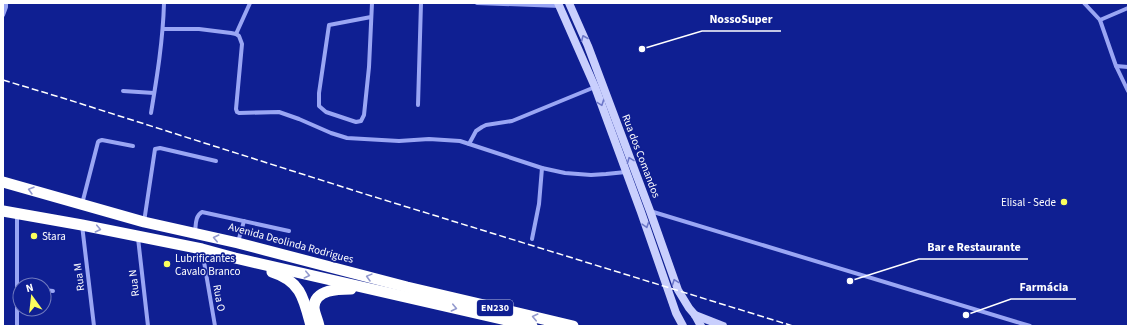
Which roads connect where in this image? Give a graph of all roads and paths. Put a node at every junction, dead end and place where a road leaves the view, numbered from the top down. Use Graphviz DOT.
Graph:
graph roads {
  1 [pos="6,3"];
  2 [pos="164,3"];
  3 [pos="250,3"];
  4 [pos="372,3"];
  5 [pos="421,3"];
  6 [pos="477,3"];
  7 [pos="570,3"];
  8 [pos="1084,3"];
  9 [pos="559,5"];
  10 [pos="1128,8"];
  11 [pos="3,15"];
  12 [pos="371,17"];
  13 [pos="1100,20"];
  14 [pos="163,29"];
  15 [pos="236,34"];
  16 [pos="1116,66"];
  17 [pos="1128,67"];
  18 [pos="595,87"];
  19 [pos="123,91"];
  20 [pos="1128,91"];
  21 [pos="154,93"];
  22 [pos="418,105"];
  23 [pos="150,113"];
  24 [pos="470,144"];
  25 [pos="134,146"];
  26 [pos="216,161"];
  27 [pos="542,168"];
  28 [pos="626,172"];
  29 [pos="3,182"];
  30 [pos="82,204"];
  31 [pos="3,211"];
  32 [pos="650,211"];
  33 [pos="17,213"];
  34 [pos="244,221"];
  35 [pos="144,222"];
  36 [pos="82,225"];
  37 [pos="289,231"];
  38 [pos="195,233"];
  39 [pos="138,237"];
  40 [pos="532,239"];
  41 [pos="238,243"];
  42 [pos="202,250"];
  43 [pos="235,258"];
  44 [pos="19,277"];
  45 [pos="370,289"];
  46 [pos="676,313"];
  47 [pos="695,315"];
  48 [pos="94,326"];
  49 [pos="148,326"];
  50 [pos="215,326"];
  51 [pos="311,326"];
  52 [pos="319,326"];
  53 [pos="532,326"];
  54 [pos="573,326"];
  55 [pos="676,326"];
  56 [pos="684,326"];
  57 [pos="701,326"];
  58 [pos="723,326"];
  59 [pos="1030,326"];
  1 -- 11 [label="street"];
  2 -- 14 [label="street"];
  3 -- 15 [label="street"];
  4 -- 12 [label="street"];
  5 -- 22 [label="street"];
  6 -- 9 [label="street"];
  32 -- 7 [label="main road, Rua dos Comandos, one-way"];
  8 -- 13 [label="street"];
  9 -- 18 [label="main road, Rua dos Comandos"];
  10 -- 13 [label="street"];
  12 -- 12 [label="street"];
  13 -- 16 [label="street"];
  14 -- 15 [label="street"];
  14 -- 21 [label="street"];
  15 -- 24 [label="street"];
  16 -- 17 [label="street"];
  16 -- 20 [label="street"];
  18 -- 24 [label="street"];
  18 -- 28 [label="main road, Rua dos Comandos, one-way"];
  19 -- 21 [label="street"];
  21 -- 23 [label="street"];
  24 -- 27 [label="street"];
  25 -- 30 [label="street"];
  26 -- 35 [label="street"];
  27 -- 28 [label="street"];
  27 -- 40 [label="street"];
  28 -- 46 [label="main road, Rua dos Comandos, one-way"];
  30 -- 29 [label="highway, Avenida Deolinda Rodrigues / EN230, one-way"];
  30 -- 35 [label="highway, Avenida Deolinda Rodrigues / EN230"];
  31 -- 33 [label="highway, EN230"];
  47 -- 32 [label="main road, Rua dos Comandos, one-way"];
  32 -- 59 [label="street"];
  33 -- 36 [label="highway, EN230"];
  33 -- 44 [label="street"];
  34 -- 37 [label="street"];
  34 -- 38 [label="street"];
  34 -- 41 [label="street"];
  35 -- 38 [label="highway, Avenida Deolinda Rodrigues / EN230"];
  36 -- 39 [label="highway, EN230, one-way"];
  36 -- 48 [label="street, Rua M"];
  41 -- 38 [label="highway, Avenida Deolinda Rodrigues / EN230, one-way"];
  39 -- 42 [label="highway, EN230"];
  39 -- 49 [label="street, Rua N"];
  54 -- 41 [label="highway, Avenida Deolinda Rodrigues / EN230, one-way"];
  42 -- 43 [label="highway, EN230"];
  42 -- 50 [label="street, Rua O"];
  43 -- 45 [label="highway, EN230, one-way"];
  43 -- 51 [label="highway"];
  45 -- 52 [label="highway"];
  45 -- 53 [label="highway, EN230, one-way"];
  46 -- 55 [label="main road"];
  46 -- 56 [label="main road"];
  47 -- 57 [label="main road, Rua dos Comandos"];
  47 -- 58 [label="main road"];
}
